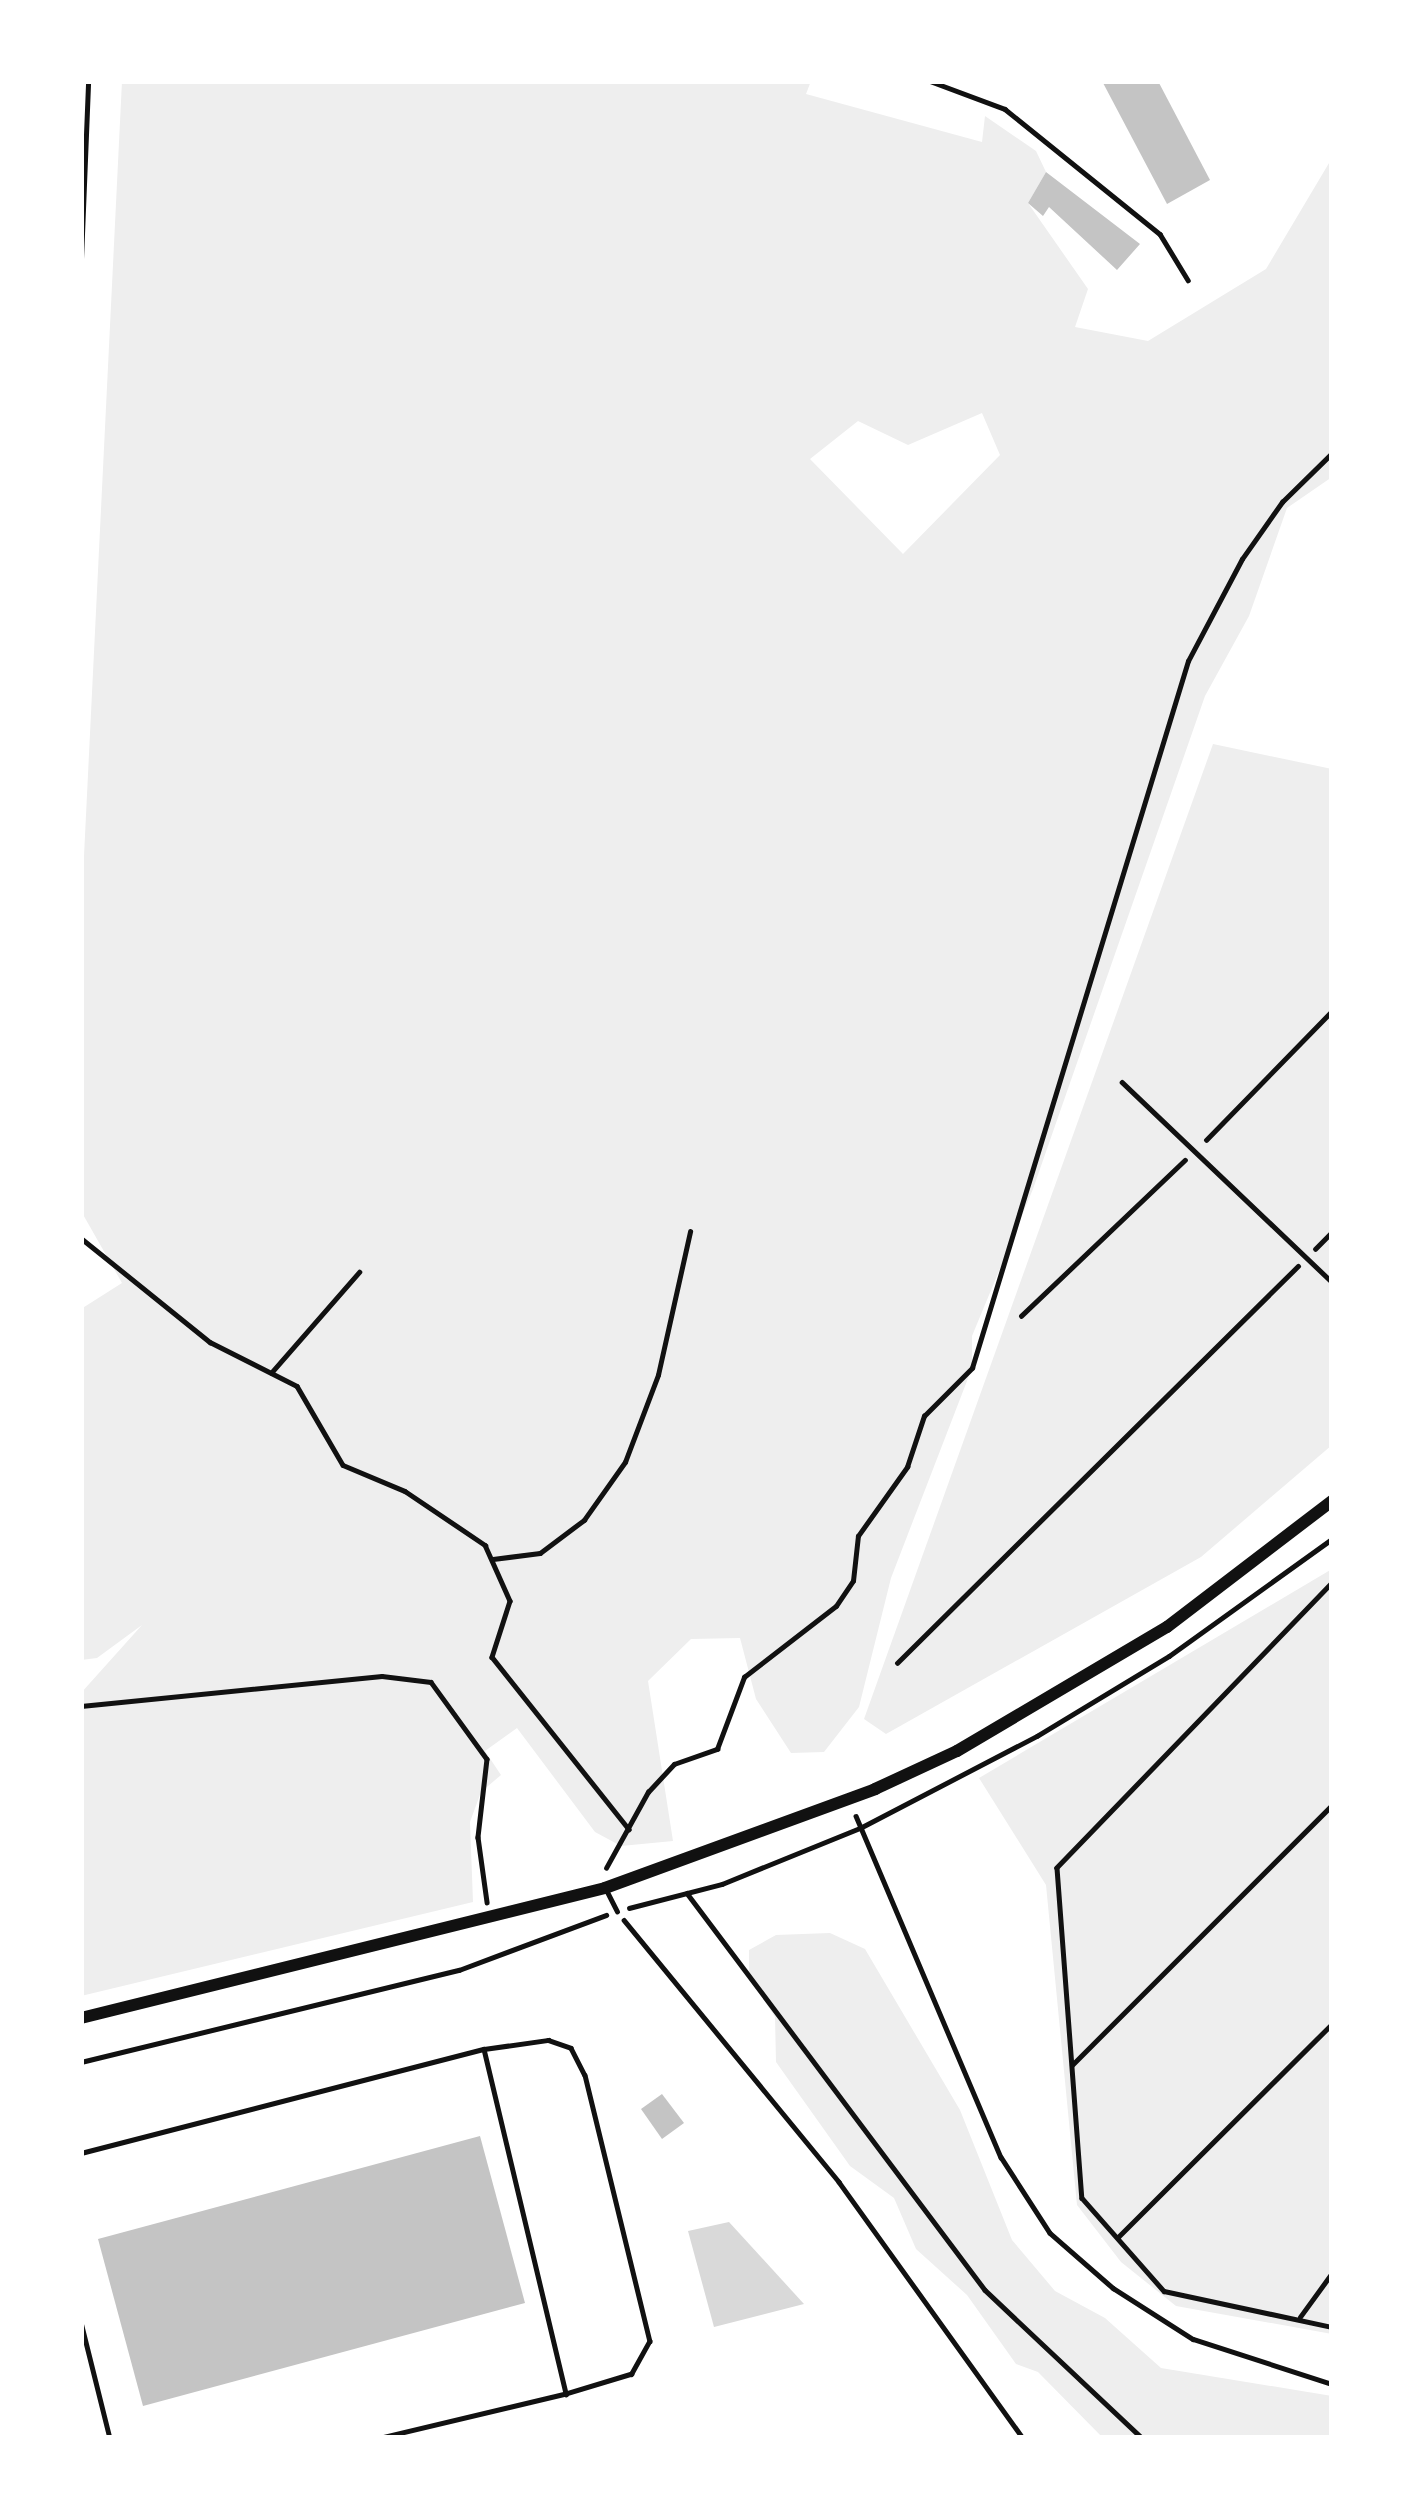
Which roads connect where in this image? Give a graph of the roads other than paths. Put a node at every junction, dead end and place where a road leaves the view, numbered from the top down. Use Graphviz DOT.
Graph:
graph roads {
  1 [pos="88,81"];
  2 [pos="930,81"];
  3 [pos="82,210"];
  4 [pos="81,259"];
  5 [pos="1188,280"];
  6 [pos="1122,1082"];
  7 [pos="1332,1282"];
  8 [pos="1332,1501"];
  9 [pos="605,1888"];
  10 [pos="617,1911"];
  11 [pos="81,2018"];
  12 [pos="484,2049"];
  13 [pos="81,2153"];
  14 [pos="81,2322"];
  15 [pos="566,2394"];
  16 [pos="110,2438"];
  17 [pos="382,2438"];
  1 -- 3 [label="lane"];
  2 -- 5 [label="lane"];
  3 -- 4 [label="lane"];
  6 -- 7 [label="lane"];
  8 -- 9 [label="street"];
  9 -- 10 [label="lane"];
  9 -- 11 [label="street"];
  12 -- 13 [label="lane"];
  12 -- 15 [label="lane"];
  12 -- 15 [label="lane"];
  14 -- 16 [label="lane"];
  15 -- 17 [label="lane"];
}
